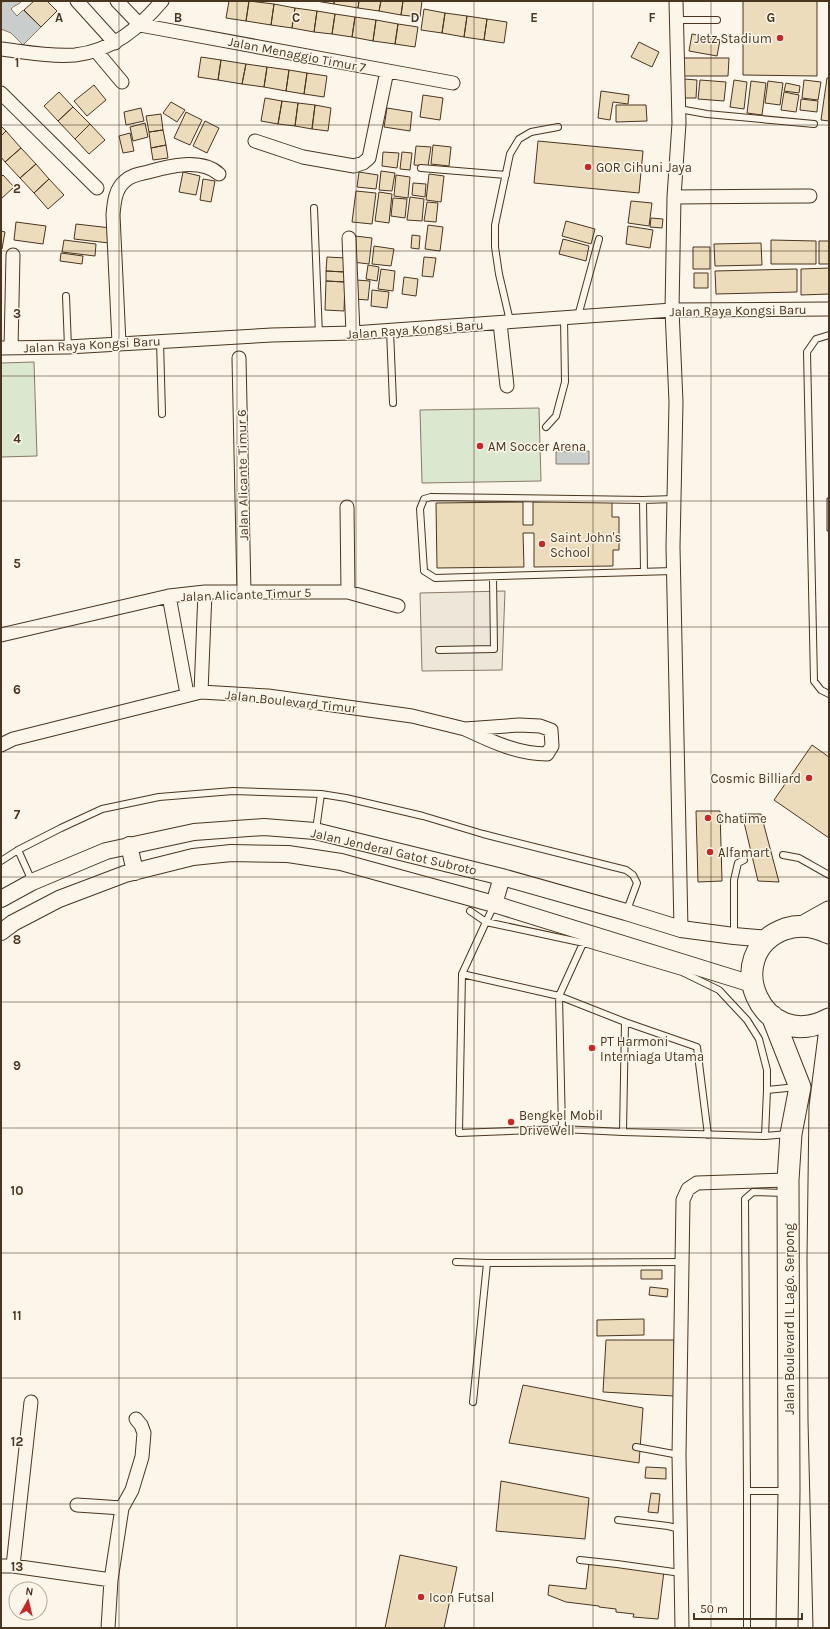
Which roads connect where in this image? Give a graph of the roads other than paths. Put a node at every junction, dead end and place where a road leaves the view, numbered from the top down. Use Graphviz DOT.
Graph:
graph roads {
  1 [pos="78,1"];
  2 [pos="117,1"];
  3 [pos="162,1"];
  4 [pos="676,1"];
  5 [pos="676,20"];
  6 [pos="716,20"];
  7 [pos="140,25"];
  8 [pos="115,43"];
  9 [pos="1,49"];
  10 [pos="96,51"];
  11 [pos="387,71"];
  12 [pos="122,82"];
  13 [pos="453,83"];
  14 [pos="1,93"];
  15 [pos="679,109"];
  16 [pos="814,124"];
  17 [pos="558,127"];
  18 [pos="255,141"];
  19 [pos="421,168"];
  20 [pos="219,174"];
  21 [pos="506,175"];
  22 [pos="97,188"];
  23 [pos="810,196"];
  24 [pos="674,197"];
  25 [pos="314,208"];
  26 [pos="349,238"];
  27 [pos="599,239"];
  28 [pos="13,255"];
  29 [pos="66,296"];
  30 [pos="829,309"];
  31 [pos="672,310"];
  32 [pos="578,316"];
  33 [pos="564,318"];
  34 [pos="505,322"];
  35 [pos="390,330"];
  36 [pos="353,333"];
  37 [pos="319,335"];
  38 [pos="829,335"];
  39 [pos="160,341"];
  40 [pos="119,343"];
  41 [pos="68,347"];
  42 [pos="6,348"];
  43 [pos="239,358"];
  44 [pos="507,386"];
  45 [pos="393,403"];
  46 [pos="162,414"];
  47 [pos="546,427"];
  48 [pos="674,499"];
  49 [pos="642,500"];
  50 [pos="347,507"];
  51 [pos="644,571"];
  52 [pos="673,571"];
  53 [pos="493,577"];
  54 [pos="205,592"];
  55 [pos="244,592"];
  56 [pos="348,592"];
  57 [pos="169,596"];
  58 [pos="398,606"];
  59 [pos="1,635"];
  60 [pos="439,650"];
  61 [pos="201,692"];
  62 [pos="187,694"];
  63 [pos="829,694"];
  64 [pos="465,729"];
  65 [pos="1,745"];
  66 [pos="321,794"];
  67 [pos="315,831"];
  68 [pos="129,845"];
  69 [pos="18,850"];
  70 [pos="783,855"];
  71 [pos="744,860"];
  72 [pos="1,862"];
  73 [pos="135,872"];
  74 [pos="829,875"];
  75 [pos="502,877"];
  76 [pos="32,882"];
  77 [pos="1,899"];
  78 [pos="494,904"];
  79 [pos="470,911"];
  80 [pos="626,912"];
  81 [pos="829,912"];
  82 [pos="486,922"];
  83 [pos="804,926"];
  84 [pos="681,929"];
  85 [pos="1,932"];
  86 [pos="829,933"];
  87 [pos="734,936"];
  88 [pos="586,938"];
  89 [pos="768,938"];
  90 [pos="462,974"];
  91 [pos="752,984"];
  92 [pos="559,996"];
  93 [pos="772,1016"];
  94 [pos="829,1019"];
  95 [pos="625,1022"];
  96 [pos="828,1044"];
  97 [pos="800,1087"];
  98 [pos="767,1090"];
  99 [pos="562,1129"];
  100 [pos="623,1132"];
  101 [pos="708,1134"];
  102 [pos="791,1134"];
  103 [pos="765,1136"];
  104 [pos="788,1187"];
  105 [pos="456,1262"];
  106 [pos="681,1262"];
  107 [pos="487,1263"];
  108 [pos="789,1366"];
  109 [pos="819,1366"];
  110 [pos="31,1402"];
  111 [pos="473,1402"];
  112 [pos="136,1419"];
  113 [pos="636,1447"];
  114 [pos="680,1455"];
  115 [pos="747,1491"];
  116 [pos="789,1491"];
  117 [pos="77,1505"];
  118 [pos="122,1508"];
  119 [pos="618,1520"];
  120 [pos="681,1529"];
  121 [pos="580,1560"];
  122 [pos="7,1566"];
  123 [pos="680,1573"];
  124 [pos="111,1580"];
  125 [pos="108,1628"];
  126 [pos="682,1628"];
  127 [pos="747,1628"];
  128 [pos="787,1628"];
  129 [pos="824,1628"];
  1 -- 8 [label="street"];
  2 -- 7 [label="street"];
  3 -- 7 [label="street"];
  4 -- 5 [label="street"];
  5 -- 6 [label="lane"];
  5 -- 15 [label="street"];
  7 -- 8 [label="street"];
  7 -- 11 [label="street, Jalan Menaggio Timur 7"];
  8 -- 10 [label="street"];
  9 -- 10 [label="street"];
  10 -- 12 [label="street"];
  11 -- 13 [label="street, Jalan Menaggio Timur 7"];
  11 -- 18 [label="street"];
  14 -- 22 [label="street"];
  15 -- 16 [label="lane"];
  15 -- 24 [label="street"];
  17 -- 21 [label="lane"];
  19 -- 21 [label="lane"];
  20 -- 40 [label="street"];
  21 -- 34 [label="lane"];
  23 -- 24 [label="street"];
  24 -- 31 [label="street"];
  25 -- 37 [label="lane"];
  26 -- 36 [label="street"];
  27 -- 32 [label="lane"];
  28 -- 42 [label="street"];
  29 -- 41 [label="lane"];
  30 -- 31 [label="street, Jalan Raya Kongsi Baru"];
  31 -- 32 [label="street, Jalan Raya Kongsi Baru"];
  31 -- 48 [label="street"];
  32 -- 33 [label="street, Jalan Raya Kongsi Baru"];
  33 -- 34 [label="street, Jalan Raya Kongsi Baru"];
  33 -- 47 [label="lane"];
  34 -- 35 [label="street, Jalan Raya Kongsi Baru"];
  34 -- 44 [label="street"];
  35 -- 36 [label="street, Jalan Raya Kongsi Baru"];
  35 -- 45 [label="lane"];
  36 -- 37 [label="street, Jalan Raya Kongsi Baru"];
  37 -- 39 [label="street, Jalan Raya Kongsi Baru"];
  38 -- 63 [label="lane"];
  39 -- 40 [label="street, Jalan Raya Kongsi Baru"];
  39 -- 46 [label="lane"];
  40 -- 41 [label="street, Jalan Raya Kongsi Baru"];
  41 -- 42 [label="street, Jalan Raya Kongsi Baru"];
  43 -- 55 [label="street, Jalan Alicante Timur 6"];
  48 -- 49 [label="lane"];
  48 -- 52 [label="street"];
  49 -- 51 [label="lane"];
  49 -- 53 [label="lane"];
  50 -- 56 [label="street"];
  51 -- 52 [label="lane"];
  51 -- 53 [label="lane"];
  52 -- 84 [label="street"];
  53 -- 60 [label="lane"];
  54 -- 55 [label="street, Jalan Alicante Timur 5"];
  54 -- 57 [label="street, Jalan Alicante Timur 5"];
  54 -- 61 [label="street"];
  55 -- 56 [label="street, Jalan Alicante Timur 5"];
  56 -- 58 [label="street, Jalan Alicante Timur 5"];
  57 -- 59 [label="street, Jalan Alicante Timur 5"];
  57 -- 62 [label="street"];
  61 -- 62 [label="street, Jalan Boulevard Timur"];
  61 -- 64 [label="street, Jalan Boulevard Timur"];
  62 -- 65 [label="street, Jalan Boulevard Timur"];
  64 -- 64 [label="street, Jalan Boulevard Timur"];
  66 -- 67 [label="lane"];
  66 -- 69 [label="lane"];
  66 -- 80 [label="lane"];
  67 -- 68 [label="street, Jalan Jenderal Gatot Subroto"];
  67 -- 75 [label="street, Jalan Jenderal Gatot Subroto"];
  68 -- 73 [label="street"];
  68 -- 76 [label="street, Jalan Jenderal Gatot Subroto"];
  69 -- 72 [label="lane"];
  69 -- 76 [label="lane"];
  70 -- 74 [label="lane"];
  71 -- 87 [label="lane"];
  73 -- 78 [label="street, Jalan Jenderal Gatot Subroto"];
  73 -- 85 [label="street, Jalan Jenderal Gatot Subroto"];
  75 -- 78 [label="street"];
  75 -- 80 [label="street, Jalan Jenderal Gatot Subroto"];
  76 -- 77 [label="street, Jalan Jenderal Gatot Subroto"];
  78 -- 82 [label="lane"];
  78 -- 88 [label="street, Jalan Jenderal Gatot Subroto"];
  79 -- 82 [label="lane"];
  80 -- 84 [label="street, Jalan Jenderal Gatot Subroto"];
  81 -- 83 [label="main road"];
  82 -- 88 [label="lane"];
  82 -- 90 [label="lane"];
  83 -- 86 [label="main road"];
  83 -- 89 [label="main road"];
  84 -- 87 [label="street, Jalan Jenderal Gatot Subroto"];
  87 -- 89 [label="street, Jalan Jenderal Gatot Subroto"];
  88 -- 91 [label="street, Jalan Jenderal Gatot Subroto"];
  88 -- 92 [label="lane"];
  88 -- 98 [label="lane"];
  89 -- 91 [label="main road"];
  90 -- 92 [label="lane"];
  90 -- 99 [label="lane"];
  91 -- 93 [label="main road"];
  92 -- 95 [label="lane"];
  92 -- 99 [label="lane"];
  93 -- 94 [label="main road"];
  93 -- 97 [label="main road"];
  95 -- 100 [label="lane"];
  95 -- 101 [label="lane"];
  96 -- 109 [label="main road"];
  97 -- 98 [label="lane"];
  97 -- 102 [label="main road, Jalan Boulevard IL Lago. Serpong"];
  98 -- 103 [label="lane"];
  99 -- 100 [label="lane"];
  100 -- 101 [label="lane"];
  101 -- 103 [label="lane"];
  102 -- 103 [label="lane"];
  102 -- 104 [label="main road, Jalan Boulevard IL Lago. Serpong"];
  104 -- 106 [label="street"];
  104 -- 108 [label="main road, Jalan Boulevard IL Lago. Serpong"];
  104 -- 115 [label="lane"];
  105 -- 107 [label="lane"];
  106 -- 107 [label="lane"];
  106 -- 114 [label="street"];
  107 -- 111 [label="lane"];
  108 -- 109 [label="main road"];
  108 -- 116 [label="main road, Jalan Boulevard IL Lago. Serpong"];
  109 -- 129 [label="main road"];
  110 -- 122 [label="street"];
  112 -- 118 [label="street"];
  113 -- 114 [label="lane"];
  114 -- 120 [label="street"];
  115 -- 116 [label="lane"];
  115 -- 127 [label="lane"];
  116 -- 128 [label="main road, Jalan Boulevard IL Lago. Serpong"];
  117 -- 118 [label="street"];
  118 -- 124 [label="street"];
  119 -- 120 [label="lane"];
  120 -- 123 [label="street"];
  121 -- 123 [label="lane"];
  122 -- 124 [label="street"];
  123 -- 126 [label="street"];
  124 -- 125 [label="street"];
}
